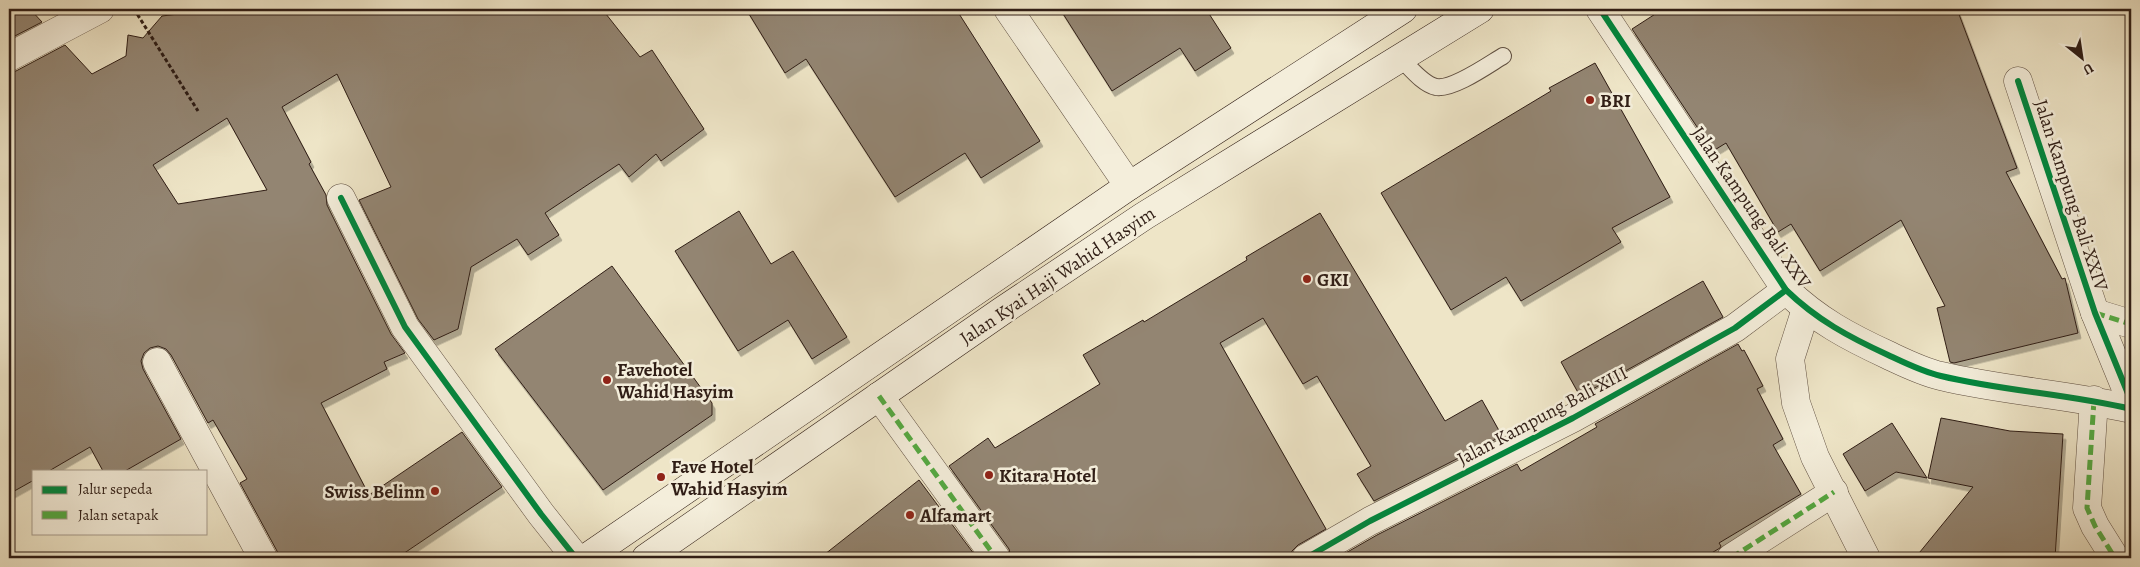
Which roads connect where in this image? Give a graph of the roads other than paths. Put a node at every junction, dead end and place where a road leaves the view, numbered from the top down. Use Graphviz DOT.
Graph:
graph roads {
  1 [pos="100,9"];
  2 [pos="1008,9"];
  3 [pos="1480,9"];
  4 [pos="1600,9"];
  5 [pos="1387,13"];
  6 [pos="1503,56"];
  7 [pos="9,57"];
  8 [pos="1399,57"];
  9 [pos="2018,81"];
  10 [pos="1130,186"];
  11 [pos="341,198"];
  12 [pos="1786,290"];
  13 [pos="1806,309"];
  14 [pos="2095,313"];
  15 [pos="2131,324"];
  16 [pos="157,362"];
  17 [pos="879,396"];
  18 [pos="2094,400"];
  19 [pos="2131,401"];
  20 [pos="2131,409"];
  21 [pos="1834,492"];
  22 [pos="263,558"];
  23 [pos="576,558"];
  24 [pos="586,558"];
  25 [pos="646,558"];
  26 [pos="996,558"];
  27 [pos="1306,558"];
  28 [pos="1731,558"];
  29 [pos="1866,558"];
  30 [pos="2115,558"];
  1 -- 7 [label="street"];
  2 -- 10 [label="street"];
  3 -- 8 [label="street, Jalan Kyai Haji Wahid Hasyim"];
  4 -- 12 [label="street, Jalan Kampung Bali XXV"];
  5 -- 8 [label="street"];
  5 -- 10 [label="street, Jalan Kyai Haji Wahid Hasyim"];
  6 -- 8 [label="lane"];
  8 -- 17 [label="street, Jalan Kyai Haji Wahid Hasyim"];
  9 -- 14 [label="street, Jalan Kampung Bali XXIV"];
  10 -- 24 [label="street, Jalan Kyai Haji Wahid Hasyim"];
  11 -- 23 [label="street"];
  12 -- 13 [label="street, Jalan Kampung Bali XXV"];
  12 -- 27 [label="street, Jalan Kampung Bali XIII"];
  13 -- 18 [label="street, Jalan Kampung Bali XXV"];
  13 -- 21 [label="street"];
  14 -- 15 [label="street, Jalan Kampung Bali XXIV"];
  14 -- 19 [label="street, Jalan Kampung Bali XXIV"];
  16 -- 22 [label="street"];
  17 -- 25 [label="street, Jalan Kyai Haji Wahid Hasyim"];
  17 -- 26 [label="street"];
  18 -- 20 [label="street, Jalan Kampung Bali XXV"];
  18 -- 30 [label="street"];
  21 -- 28 [label="street"];
  21 -- 29 [label="street"];
}
